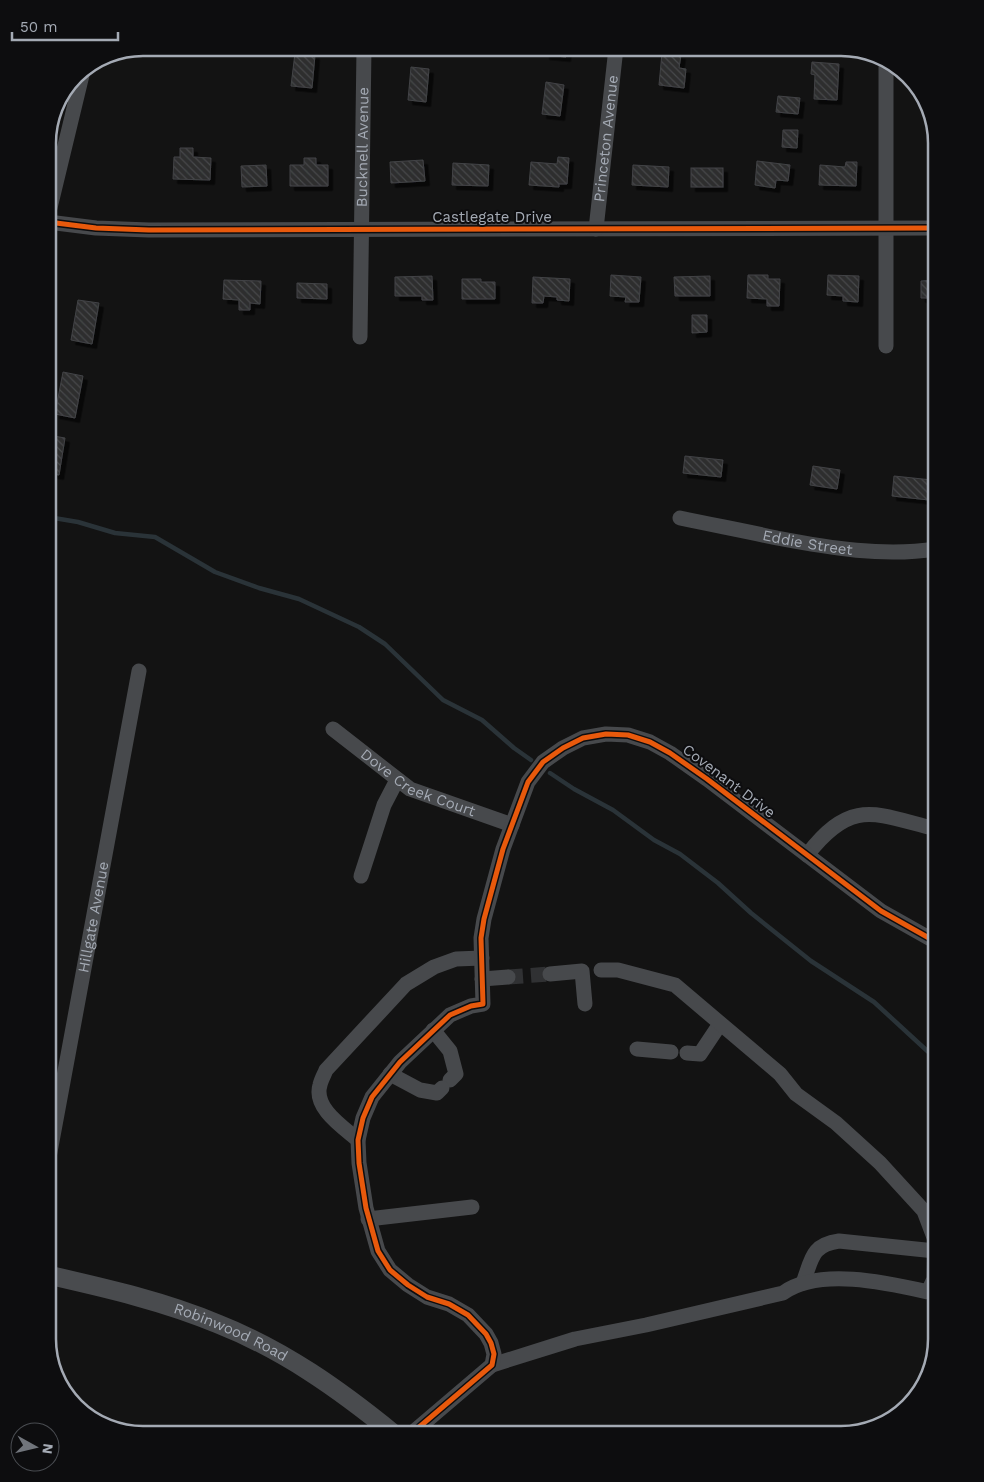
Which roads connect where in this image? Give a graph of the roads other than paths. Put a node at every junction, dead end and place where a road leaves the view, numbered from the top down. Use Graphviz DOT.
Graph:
graph roads {
  1 [pos="364,56"];
  2 [pos="615,56"];
  3 [pos="886,69"];
  4 [pos="80,84"];
  5 [pos="56,183"];
  6 [pos="56,223"];
  7 [pos="887,228"];
  8 [pos="928,228"];
  9 [pos="596,229"];
  10 [pos="360,230"];
  11 [pos="360,337"];
  12 [pos="886,346"];
  13 [pos="680,518"];
  14 [pos="928,550"];
  15 [pos="139,671"];
  16 [pos="333,729"];
  17 [pos="397,780"];
  18 [pos="512,825"];
  19 [pos="928,827"];
  20 [pos="807,855"];
  21 [pos="361,876"];
  22 [pos="928,937"];
  23 [pos="482,958"];
  24 [pos="602,970"];
  25 [pos="550,974"];
  26 [pos="508,977"];
  27 [pos="482,979"];
  28 [pos="585,1004"];
  29 [pos="720,1024"];
  30 [pos="433,1030"];
  31 [pos="637,1049"];
  32 [pos="671,1052"];
  33 [pos="687,1053"];
  34 [pos="390,1074"];
  35 [pos="56,1120"];
  36 [pos="358,1140"];
  37 [pos="472,1207"];
  38 [pos="368,1220"];
  39 [pos="928,1222"];
  40 [pos="928,1250"];
  41 [pos="56,1277"];
  42 [pos="803,1283"];
  43 [pos="928,1292"];
  44 [pos="492,1365"];
  45 [pos="384,1426"];
  46 [pos="420,1426"];
  1 -- 10 [label="street, Bucknell Avenue"];
  2 -- 9 [label="street, Princeton Avenue"];
  3 -- 7 [label="street"];
  4 -- 5 [label="street"];
  6 -- 10 [label="street, Castlegate Drive"];
  7 -- 8 [label="street, Castlegate Drive"];
  7 -- 9 [label="street, Castlegate Drive"];
  7 -- 12 [label="street"];
  9 -- 10 [label="street, Castlegate Drive"];
  10 -- 11 [label="street, Bucknell Avenue"];
  13 -- 14 [label="street, Eddie Street"];
  15 -- 35 [label="street, Hillgate Avenue"];
  16 -- 17 [label="street, Dove Creek Court"];
  17 -- 18 [label="street, Dove Creek Court"];
  17 -- 21 [label="street"];
  18 -- 20 [label="street, Covenant Drive"];
  18 -- 23 [label="street, Covenant Drive"];
  19 -- 20 [label="street"];
  20 -- 22 [label="street, Covenant Drive"];
  23 -- 27 [label="street, Covenant Drive"];
  23 -- 36 [label="street"];
  24 -- 29 [label="street"];
  25 -- 28 [label="street"];
  26 -- 27 [label="street"];
  27 -- 30 [label="street, Covenant Drive"];
  29 -- 33 [label="street"];
  29 -- 39 [label="street"];
  30 -- 34 [label="street, Covenant Drive"];
  30 -- 34 [label="street"];
  31 -- 32 [label="street"];
  34 -- 36 [label="street, Covenant Drive"];
  36 -- 38 [label="street, Covenant Drive"];
  37 -- 38 [label="street"];
  38 -- 44 [label="street, Covenant Drive"];
  40 -- 42 [label="street"];
  41 -- 45 [label="main road, Robinwood Road"];
  42 -- 43 [label="street"];
  42 -- 44 [label="street"];
  44 -- 46 [label="street"];
}
